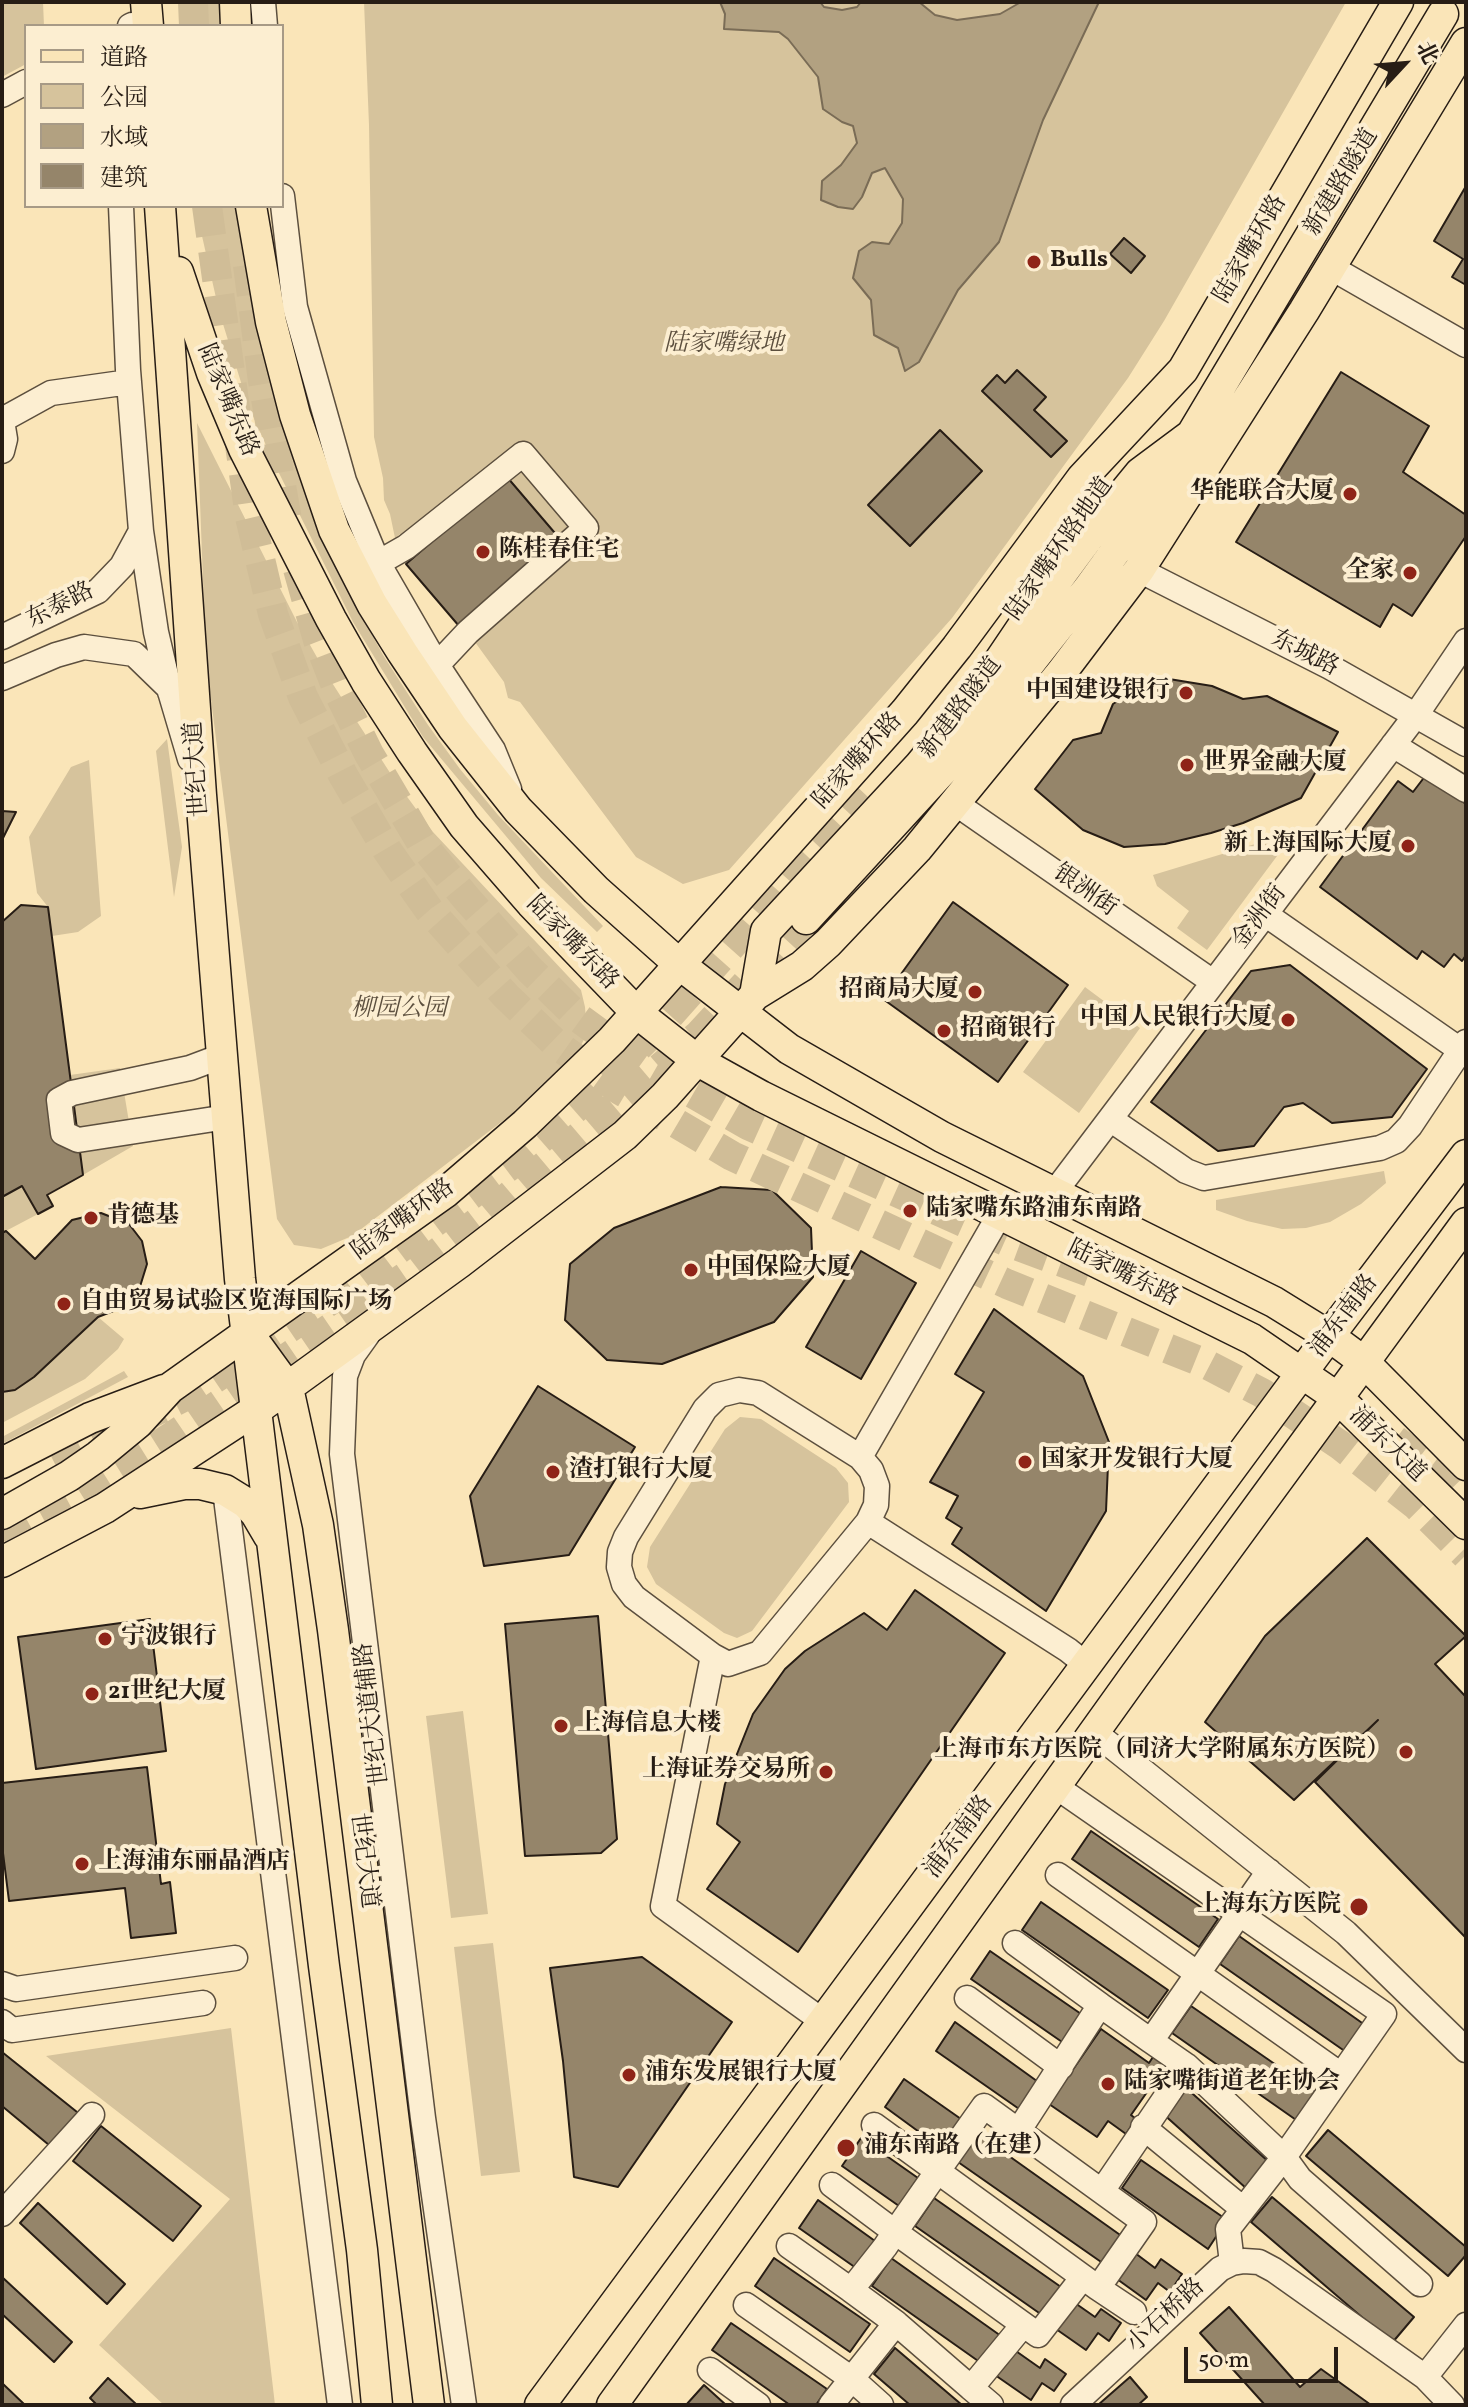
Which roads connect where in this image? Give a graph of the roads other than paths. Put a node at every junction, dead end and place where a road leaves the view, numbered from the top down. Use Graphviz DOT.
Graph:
graph roads {
  1 [pos="138,2"];
  2 [pos="146,2"];
  3 [pos="156,2"];
  4 [pos="235,2"];
  5 [pos="263,2"];
  6 [pos="1398,2"];
  7 [pos="1443,14"];
  8 [pos="132,24"];
  9 [pos="148,24"];
  10 [pos="158,24"];
  11 [pos="236,24"];
  12 [pos="265,24"];
  13 [pos="1466,43"];
  14 [pos="24,83"];
  15 [pos="2,95"];
  16 [pos="121,208"];
  17 [pos="160,208"];
  18 [pos="161,208"];
  19 [pos="171,208"];
  20 [pos="283,208"];
  21 [pos="252,216"];
  22 [pos="175,263"];
  23 [pos="1330,267"];
  24 [pos="1304,311"];
  25 [pos="1466,345"];
  26 [pos="1183,370"];
  27 [pos="129,382"];
  28 [pos="2,420"];
  29 [pos="1192,433"];
  30 [pos="2,451"];
  31 [pos="1157,494"];
  32 [pos="141,531"];
  33 [pos="378,563"];
  34 [pos="1139,570"];
  35 [pos="2,637"];
  36 [pos="1466,641"];
  37 [pos="437,665"];
  38 [pos="2,678"];
  39 [pos="170,692"];
  40 [pos="1416,715"];
  41 [pos="1466,744"];
  42 [pos="1393,745"];
  43 [pos="1466,790"];
  44 [pos="201,795"];
  45 [pos="868,797"];
  46 [pos="955,803"];
  47 [pos="518,810"];
  48 [pos="1265,914"];
  49 [pos="806,919"];
  50 [pos="679,964"];
  51 [pos="1213,982"];
  52 [pos="748,1004"];
  53 [pos="637,1013"];
  54 [pos="1464,1048"];
  55 [pos="222,1056"];
  56 [pos="698,1061"];
  57 [pos="227,1117"];
  58 [pos="1110,1119"];
  59 [pos="1466,1155"];
  60 [pos="1054,1193"];
  61 [pos="1000,1214"];
  62 [pos="1466,1223"];
  63 [pos="382,1320"];
  64 [pos="247,1332"];
  65 [pos="1329,1336"];
  66 [pos="1364,1362"];
  67 [pos="1303,1372"];
  68 [pos="170,1388"];
  69 [pos="288,1388"];
  70 [pos="1338,1398"];
  71 [pos="256,1409"];
  72 [pos="860,1457"];
  73 [pos="54,1462"];
  74 [pos="2,1463"];
  75 [pos="1466,1465"];
  76 [pos="225,1490"];
  77 [pos="2,1491"];
  78 [pos="105,1508"];
  79 [pos="2,1514"];
  80 [pos="868,1522"];
  81 [pos="1466,1524"];
  82 [pos="273,1545"];
  83 [pos="2,1562"];
  84 [pos="713,1656"];
  85 [pos="1088,1666"];
  86 [pos="1094,1732"];
  87 [pos="1055,1786"];
  88 [pos="1269,1871"];
  89 [pos="1058,1875"];
  90 [pos="1240,1915"];
  91 [pos="1015,1943"];
  92 [pos="235,1958"];
  93 [pos="1199,1974"];
  94 [pos="2,1984"];
  95 [pos="967,1998"];
  96 [pos="203,2003"];
  97 [pos="1100,2005"];
  98 [pos="2,2022"];
  99 [pos="824,2022"];
  100 [pos="1151,2041"];
  101 [pos="1466,2050"];
  102 [pos="1187,2066"];
  103 [pos="1061,2067"];
  104 [pos="1341,2075"];
  105 [pos="92,2115"];
  106 [pos="874,2125"];
  107 [pos="1143,2127"];
  108 [pos="1019,2130"];
  109 [pos="1284,2157"];
  110 [pos="937,2172"];
  111 [pos="832,2185"];
  112 [pos="1102,2191"];
  113 [pos="1243,2209"];
  114 [pos="2,2214"];
  115 [pos="895,2232"];
  116 [pos="789,2246"];
  117 [pos="1232,2263"];
  118 [pos="1090,2282"];
  119 [pos="1420,2284"];
  120 [pos="851,2290"];
  121 [pos="746,2305"];
  122 [pos="1134,2312"];
  123 [pos="896,2323"];
  124 [pos="1023,2325"];
  125 [pos="1466,2325"];
  126 [pos="710,2370"];
  127 [pos="1425,2377"];
  128 [pos="852,2379"];
  129 [pos="971,2388"];
  130 [pos="340,2405"];
  131 [pos="377,2405"];
  132 [pos="429,2405"];
  133 [pos="464,2405"];
  134 [pos="540,2405"];
  135 [pos="612,2405"];
  136 [pos="758,2405"];
  137 [pos="831,2405"];
  138 [pos="881,2405"];
  139 [pos="991,2405"];
  140 [pos="1073,2405"];
  141 [pos="1452,2405"];
  1 -- 8 [label="street"];
  2 -- 9 [label="main road"];
  3 -- 10 [label="main road"];
  4 -- 11 [label="main road"];
  5 -- 12 [label="street"];
  6 -- 26 [label="main road, 陆家嘴环路"];
  7 -- 29 [label="main road, 新建路隧道"];
  13 -- 23 [label="main road"];
  14 -- 15 [label="street"];
  16 -- 27 [label="street"];
  17 -- 44 [label="main road, 世纪大道"];
  18 -- 22 [label="main road, 陆家嘴东路"];
  19 -- 22 [label="main road"];
  20 -- 33 [label="street"];
  21 -- 47 [label="main road, 陆家嘴东路"];
  22 -- 53 [label="main road, 陆家嘴东路"];
  23 -- 24 [label="main road"];
  23 -- 25 [label="street"];
  24 -- 31 [label="main road"];
  24 -- 34 [label="main road"];
  26 -- 45 [label="main road, 陆家嘴环路地道"];
  26 -- 50 [label="main road, 陆家嘴环路"];
  27 -- 28 [label="street"];
  27 -- 32 [label="street"];
  28 -- 30 [label="street"];
  29 -- 31 [label="main road, 新建路隧道"];
  29 -- 52 [label="main road, 新建路隧道"];
  31 -- 49 [label="main road"];
  32 -- 35 [label="street, 东泰路"];
  32 -- 39 [label="street"];
  33 -- 37 [label="street"];
  33 -- 37 [label="street"];
  34 -- 40 [label="street, 东城路"];
  34 -- 46 [label="main road"];
  36 -- 40 [label="street, 金洲街"];
  37 -- 47 [label="street"];
  38 -- 39 [label="street, 东泰路"];
  39 -- 44 [label="street, 东泰路"];
  40 -- 41 [label="street, 东城路"];
  40 -- 42 [label="street, 金洲街"];
  42 -- 43 [label="street"];
  42 -- 48 [label="street, 金洲街"];
  44 -- 55 [label="main road, 世纪大道"];
  46 -- 51 [label="street, 银洲街"];
  46 -- 52 [label="main road"];
  47 -- 50 [label="main road, 陆家嘴东路"];
  48 -- 51 [label="street, 金洲街"];
  48 -- 54 [label="street"];
  50 -- 52 [label="main road, 陆家嘴东路"];
  50 -- 53 [label="main road, 陆家嘴环路"];
  51 -- 58 [label="street, 金洲街"];
  52 -- 56 [label="main road"];
  52 -- 60 [label="main road, 陆家嘴东路"];
  53 -- 56 [label="main road, 陆家嘴东路"];
  53 -- 64 [label="main road, 陆家嘴环路"];
  54 -- 58 [label="street"];
  55 -- 57 [label="main road, 世纪大道"];
  55 -- 57 [label="street"];
  56 -- 61 [label="main road, 陆家嘴东路"];
  56 -- 63 [label="main road"];
  57 -- 64 [label="main road, 世纪大道"];
  58 -- 60 [label="street, 金洲街"];
  59 -- 65 [label="main road, 浦东南路"];
  60 -- 65 [label="main road, 陆家嘴东路"];
  61 -- 67 [label="main road, 陆家嘴东路"];
  61 -- 72 [label="street"];
  62 -- 66 [label="main road, 浦东南路"];
  63 -- 69 [label="main road"];
  63 -- 133 [label="street, 世纪大道辅路"];
  64 -- 68 [label="main road, 陆家嘴环路"];
  64 -- 69 [label="main road, 世纪大道"];
  64 -- 71 [label="main road, 世纪大道"];
  65 -- 66 [label="main road, 浦东大道"];
  65 -- 67 [label="main road, 浦东南路"];
  66 -- 70 [label="main road, 浦东南路"];
  66 -- 75 [label="main road, 浦东大道"];
  67 -- 70 [label="main road, 浦东大道"];
  67 -- 85 [label="main road, 浦东南路"];
  68 -- 74 [label="main road, 陆家嘴环路"];
  68 -- 79 [label="main road, 陆家嘴环路"];
  69 -- 71 [label="main road"];
  69 -- 132 [label="main road, 世纪大道"];
  70 -- 81 [label="main road, 浦东大道"];
  70 -- 86 [label="main road, 浦东南路"];
  71 -- 78 [label="main road"];
  71 -- 82 [label="main road, 世纪大道"];
  72 -- 80 [label="street"];
  72 -- 84 [label="street"];
  73 -- 77 [label="main road"];
  76 -- 78 [label="main road"];
  76 -- 82 [label="main road"];
  76 -- 130 [label="street"];
  78 -- 83 [label="main road"];
  80 -- 84 [label="street"];
  80 -- 85 [label="street"];
  82 -- 131 [label="main road, 世纪大道"];
  84 -- 99 [label="street"];
  85 -- 99 [label="main road, 浦东南路"];
  86 -- 87 [label="main road, 浦东南路"];
  86 -- 88 [label="street"];
  87 -- 90 [label="street"];
  87 -- 135 [label="main road, 浦东南路"];
  88 -- 90 [label="street"];
  88 -- 101 [label="street"];
  89 -- 93 [label="street"];
  90 -- 93 [label="street"];
  90 -- 104 [label="street"];
  91 -- 97 [label="street"];
  92 -- 94 [label="street"];
  93 -- 100 [label="street"];
  93 -- 104 [label="street"];
  95 -- 103 [label="street"];
  96 -- 98 [label="street"];
  97 -- 100 [label="street"];
  97 -- 103 [label="street"];
  99 -- 134 [label="main road, 浦东南路"];
  100 -- 102 [label="street"];
  102 -- 107 [label="street"];
  102 -- 109 [label="street"];
  103 -- 108 [label="street"];
  104 -- 109 [label="street"];
  105 -- 114 [label="street"];
  106 -- 110 [label="street"];
  107 -- 112 [label="street"];
  107 -- 113 [label="street"];
  108 -- 110 [label="street"];
  108 -- 112 [label="street"];
  109 -- 113 [label="street"];
  109 -- 119 [label="street"];
  110 -- 115 [label="street"];
  110 -- 118 [label="street"];
  111 -- 115 [label="street"];
  112 -- 118 [label="street"];
  113 -- 117 [label="street"];
  115 -- 120 [label="street"];
  115 -- 124 [label="street"];
  116 -- 120 [label="street"];
  117 -- 127 [label="street"];
  117 -- 140 [label="street, 小石桥路"];
  118 -- 122 [label="street"];
  118 -- 124 [label="street"];
  120 -- 123 [label="street"];
  121 -- 128 [label="street"];
  123 -- 128 [label="street"];
  123 -- 129 [label="street"];
  124 -- 129 [label="street"];
  125 -- 127 [label="street"];
  126 -- 136 [label="street"];
  127 -- 141 [label="street"];
  128 -- 137 [label="street"];
  128 -- 138 [label="street"];
  129 -- 139 [label="street"];
}
